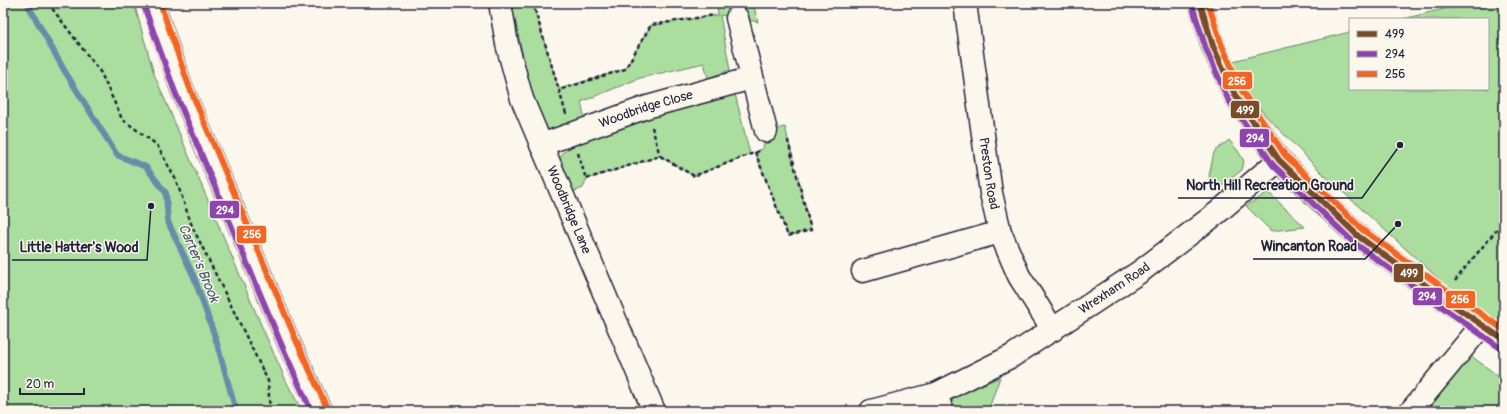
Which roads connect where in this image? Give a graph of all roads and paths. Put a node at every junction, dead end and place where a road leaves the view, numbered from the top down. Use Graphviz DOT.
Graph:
graph roads {
  1 [pos="48,3"];
  2 [pos="152,3"];
  3 [pos="500,3"];
  4 [pos="534,3"];
  5 [pos="965,3"];
  6 [pos="1200,3"];
  7 [pos="737,18"];
  8 [pos="752,78"];
  9 [pos="559,90"];
  10 [pos="647,107"];
  11 [pos="776,133"];
  12 [pos="541,145"];
  13 [pos="755,152"];
  14 [pos="660,156"];
  15 [pos="1279,160"];
  16 [pos="1504,220"];
  17 [pos="1000,232"];
  18 [pos="863,271"];
  19 [pos="1443,298"];
  20 [pos="1482,325"];
  21 [pos="1053,330"];
  22 [pos="1504,340"];
  23 [pos="939,402"];
  24 [pos="270,411"];
  25 [pos="320,411"];
  26 [pos="654,411"];
  27 [pos="871,411"];
  28 [pos="1411,411"];
  1 -- 24 [label="path"];
  2 -- 25 [label="street"];
  3 -- 12 [label="street, Woodbridge Lane"];
  4 -- 9 [label="path"];
  5 -- 17 [label="street, Preston Road"];
  6 -- 15 [label="street"];
  7 -- 8 [label="street"];
  8 -- 10 [label="street, Woodbridge Close"];
  8 -- 11 [label="street"];
  10 -- 12 [label="street, Woodbridge Close"];
  10 -- 14 [label="path"];
  11 -- 13 [label="path"];
  12 -- 26 [label="street, Woodbridge Lane"];
  15 -- 19 [label="street"];
  15 -- 21 [label="street, Wrexham Road"];
  16 -- 19 [label="path"];
  17 -- 18 [label="street"];
  17 -- 21 [label="street, Preston Road"];
  19 -- 20 [label="street"];
  20 -- 22 [label="street"];
  20 -- 28 [label="street"];
  21 -- 23 [label="street, Wrexham Road"];
  23 -- 27 [label="street, Wrexham Road"];
}
